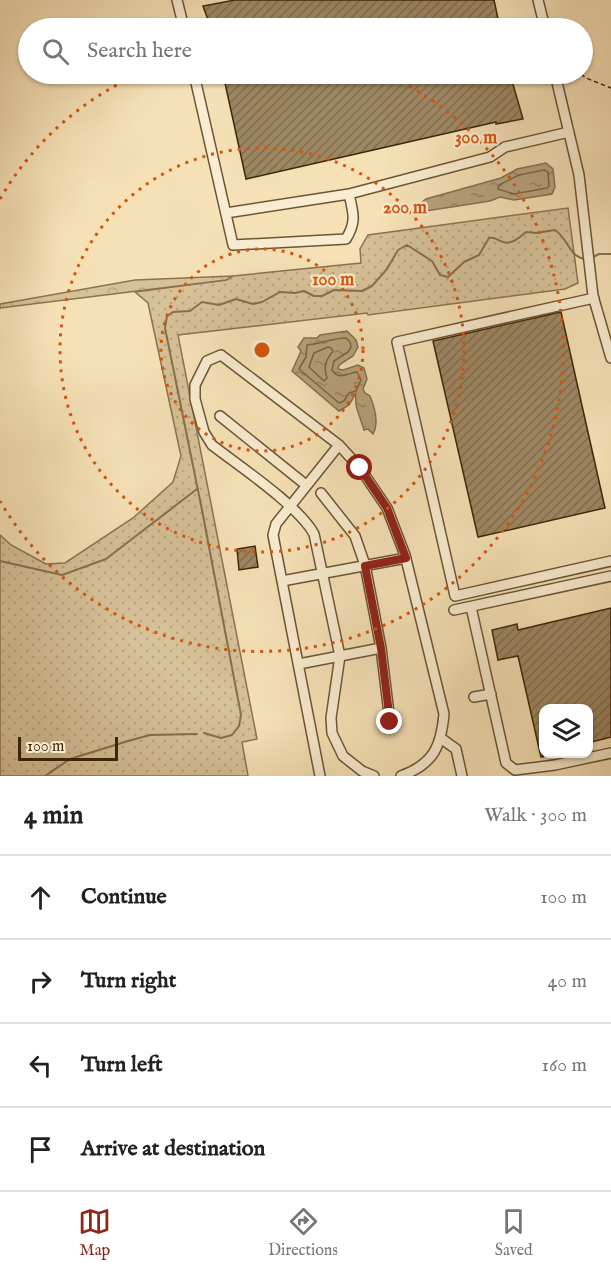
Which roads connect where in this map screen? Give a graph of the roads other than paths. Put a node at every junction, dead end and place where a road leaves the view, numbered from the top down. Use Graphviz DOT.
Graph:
graph roads {
  1 [pos="177,0"];
  2 [pos="538,0"];
  3 [pos="182,18"];
  4 [pos="542,18"];
  5 [pos="196,84"];
  6 [pos="557,84"];
  7 [pos="569,132"];
  8 [pos="349,194"];
  9 [pos="226,213"];
  10 [pos="594,298"];
  11 [pos="611,358"];
  12 [pos="220,416"];
  13 [pos="339,445"];
  14 [pos="306,485"];
  15 [pos="321,493"];
  16 [pos="290,506"];
  17 [pos="406,558"];
  18 [pos="611,561"];
  19 [pos="365,566"];
  20 [pos="322,573"];
  21 [pos="611,576"];
  22 [pos="282,581"];
  23 [pos="471,607"];
  24 [pos="454,610"];
  25 [pos="381,648"];
  26 [pos="340,656"];
  27 [pos="299,664"];
  28 [pos="491,694"];
  29 [pos="474,697"];
  30 [pos="390,722"];
  31 [pos="442,739"];
  32 [pos="611,753"];
  33 [pos="320,776"];
  34 [pos="374,776"];
  35 [pos="401,776"];
  36 [pos="462,776"];
  1 -- 3 [label="street"];
  2 -- 4 [label="street"];
  5 -- 9 [label="street"];
  6 -- 7 [label="street"];
  7 -- 8 [label="street"];
  7 -- 10 [label="street"];
  8 -- 9 [label="street"];
  8 -- 9 [label="street"];
  10 -- 11 [label="street"];
  10 -- 18 [label="street"];
  12 -- 14 [label="street"];
  13 -- 14 [label="street"];
  13 -- 16 [label="street"];
  13 -- 17 [label="street"];
  14 -- 16 [label="street"];
  15 -- 19 [label="street"];
  16 -- 20 [label="street"];
  16 -- 22 [label="street"];
  17 -- 19 [label="street"];
  17 -- 31 [label="street"];
  19 -- 20 [label="street"];
  19 -- 25 [label="street"];
  20 -- 22 [label="street"];
  20 -- 26 [label="street"];
  21 -- 23 [label="street"];
  22 -- 27 [label="street"];
  23 -- 24 [label="street"];
  23 -- 28 [label="street"];
  25 -- 26 [label="street"];
  25 -- 30 [label="street"];
  26 -- 27 [label="street"];
  26 -- 34 [label="street"];
  27 -- 33 [label="street"];
  28 -- 29 [label="street"];
  28 -- 32 [label="street"];
  31 -- 35 [label="street"];
  31 -- 36 [label="street"];
}
